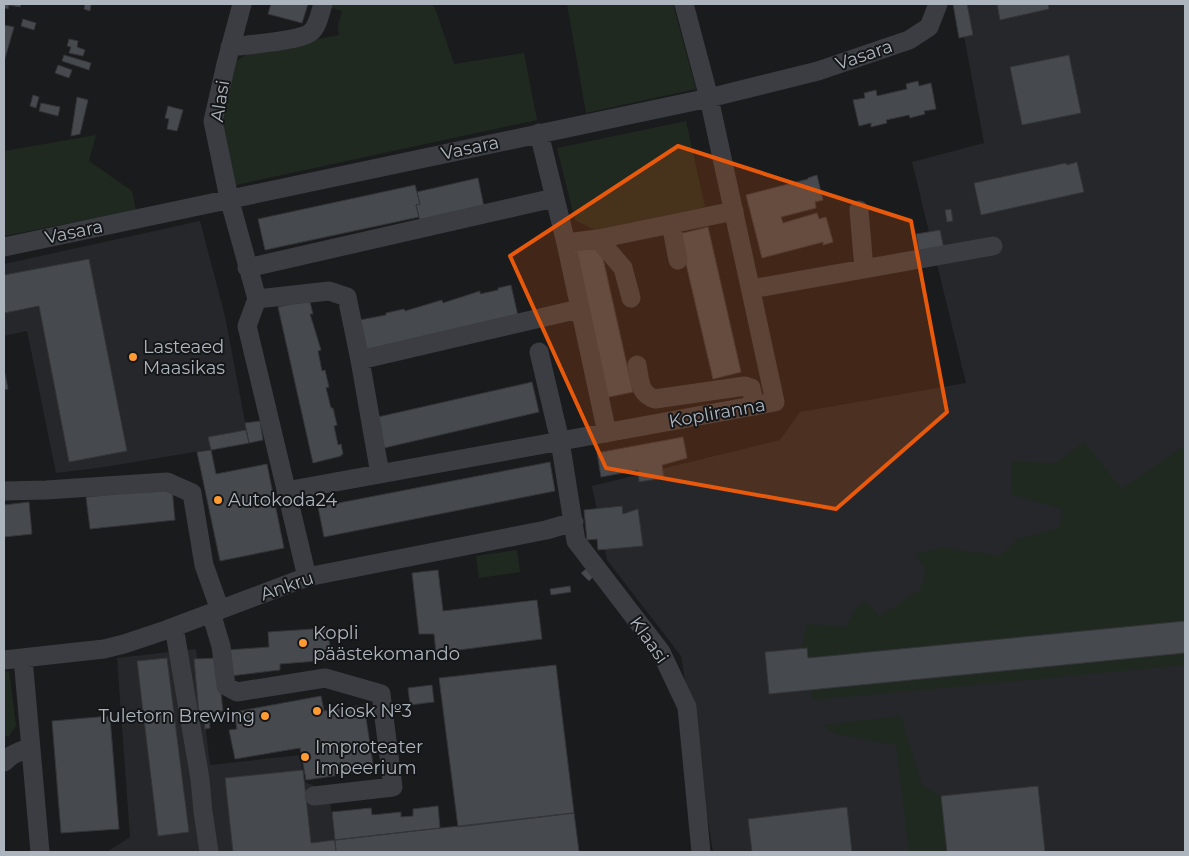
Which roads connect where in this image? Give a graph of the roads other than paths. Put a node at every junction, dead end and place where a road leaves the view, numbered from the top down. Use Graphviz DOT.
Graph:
graph roads {
  1 [pos="242,4"];
  2 [pos="322,4"];
  3 [pos="684,4"];
  4 [pos="938,4"];
  5 [pos="230,47"];
  6 [pos="709,98"];
  7 [pos="539,133"];
  8 [pos="229,198"];
  9 [pos="554,198"];
  10 [pos="858,210"];
  11 [pos="734,211"];
  12 [pos="671,224"];
  13 [pos="598,239"];
  14 [pos="566,243"];
  15 [pos="993,246"];
  16 [pos="4,247"];
  17 [pos="678,260"];
  18 [pos="247,268"];
  19 [pos="864,269"];
  20 [pos="751,289"];
  21 [pos="631,298"];
  22 [pos="256,299"];
  23 [pos="579,309"];
  24 [pos="539,352"];
  25 [pos="360,360"];
  26 [pos="636,365"];
  27 [pos="755,406"];
  28 [pos="607,433"];
  29 [pos="560,441"];
  30 [pos="380,474"];
  31 [pos="286,491"];
  32 [pos="4,492"];
  33 [pos="574,522"];
  34 [pos="307,577"];
  35 [pos="215,611"];
  36 [pos="174,627"];
  37 [pos="24,658"];
  38 [pos="4,660"];
  39 [pos="30,747"];
  40 [pos="4,762"];
  41 [pos="314,796"];
  42 [pos="40,852"];
  43 [pos="209,852"];
  44 [pos="701,852"];
  1 -- 5 [label="street, Alasi"];
  2 -- 5 [label="street"];
  3 -- 6 [label="street, Kopliranna"];
  4 -- 6 [label="street, Vasara"];
  5 -- 8 [label="street, Alasi"];
  6 -- 7 [label="street, Vasara"];
  6 -- 11 [label="street, Kopliranna"];
  7 -- 8 [label="street, Vasara"];
  7 -- 9 [label="street"];
  8 -- 16 [label="street, Vasara"];
  8 -- 18 [label="street, Alasi"];
  9 -- 14 [label="street"];
  9 -- 18 [label="street"];
  10 -- 19 [label="street"];
  11 -- 12 [label="street"];
  11 -- 20 [label="street, Kopliranna"];
  12 -- 13 [label="street"];
  12 -- 17 [label="street"];
  13 -- 14 [label="street"];
  13 -- 21 [label="street"];
  14 -- 23 [label="street"];
  15 -- 19 [label="street"];
  18 -- 22 [label="street, Alasi"];
  19 -- 20 [label="street"];
  20 -- 27 [label="street, Kopliranna"];
  22 -- 25 [label="street"];
  22 -- 31 [label="street"];
  23 -- 25 [label="street"];
  23 -- 28 [label="street"];
  24 -- 29 [label="street, Klaasi"];
  25 -- 30 [label="street"];
  26 -- 27 [label="street"];
  27 -- 28 [label="street, Kopliranna"];
  28 -- 29 [label="street, Kopliranna"];
  29 -- 30 [label="street, Kopliranna"];
  29 -- 33 [label="street, Klaasi"];
  30 -- 31 [label="street, Kopliranna"];
  31 -- 34 [label="street"];
  32 -- 35 [label="street"];
  33 -- 34 [label="street, Ankru"];
  33 -- 44 [label="street, Klaasi"];
  34 -- 35 [label="street, Ankru"];
  35 -- 36 [label="street, Ankru"];
  35 -- 41 [label="street"];
  36 -- 37 [label="street, Ankru"];
  36 -- 43 [label="street"];
  37 -- 38 [label="street, Ankru"];
  37 -- 39 [label="street"];
  39 -- 40 [label="street"];
  39 -- 42 [label="street"];
}
